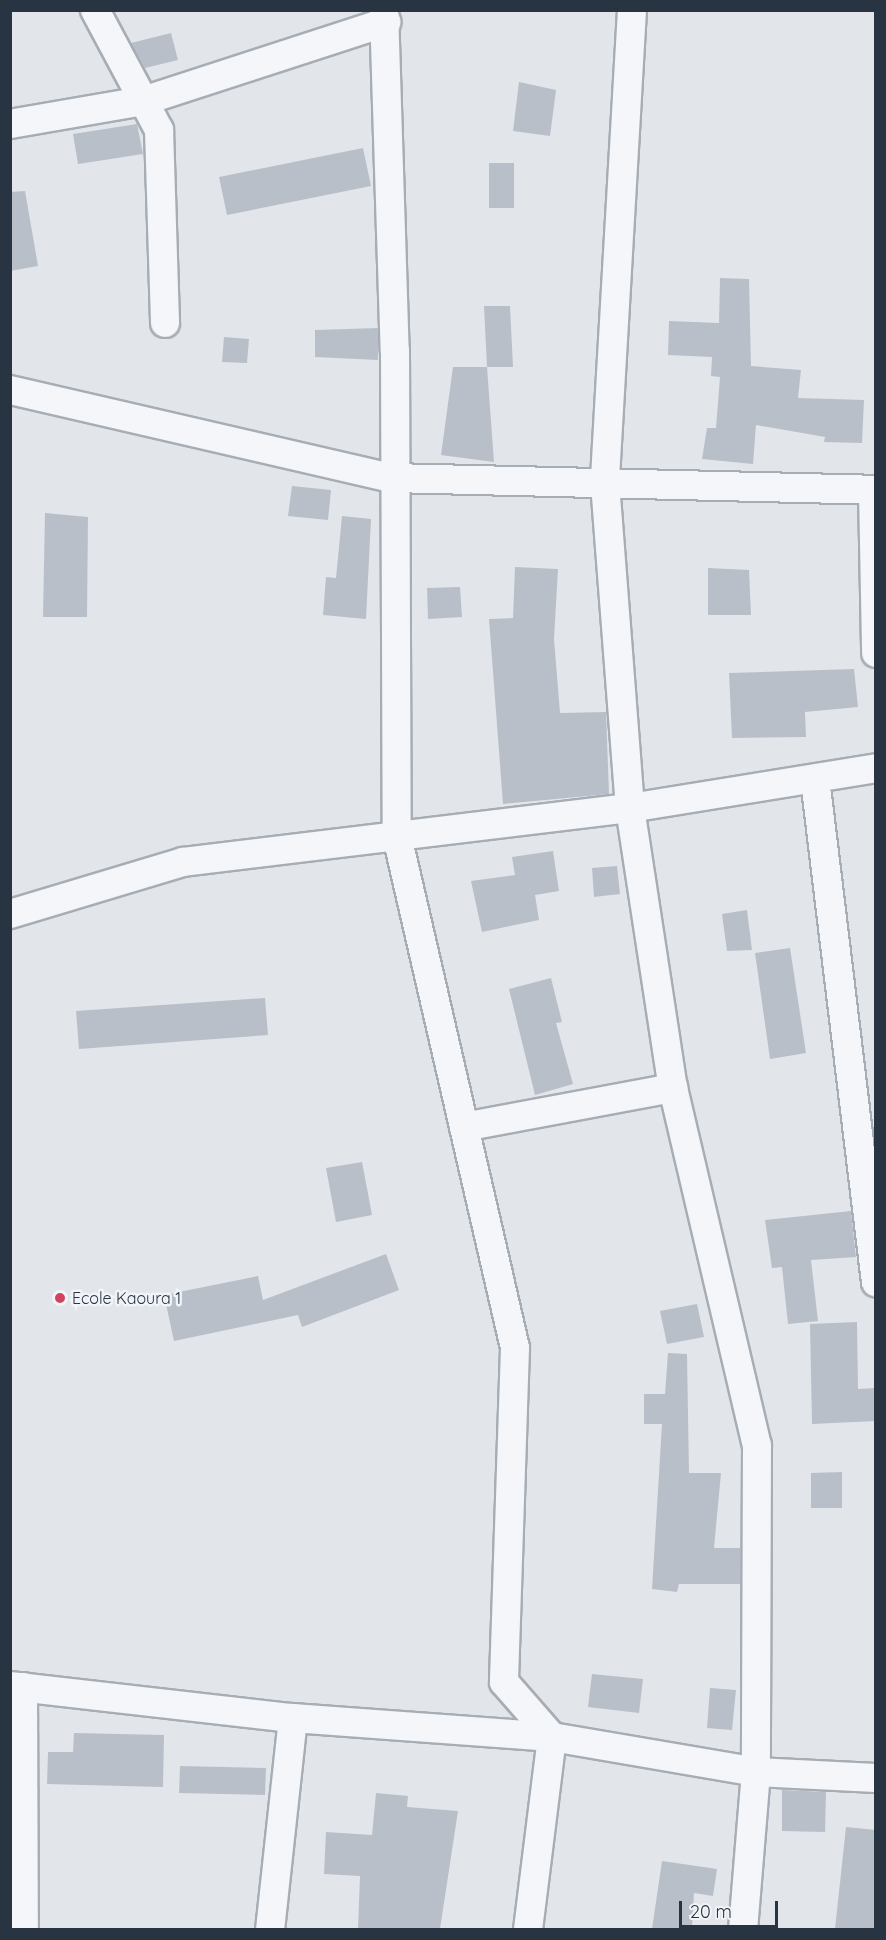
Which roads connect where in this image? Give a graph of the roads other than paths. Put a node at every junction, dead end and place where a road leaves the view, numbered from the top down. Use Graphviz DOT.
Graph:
graph roads {
  1 [pos="95,10"];
  2 [pos="632,10"];
  3 [pos="385,16"];
  4 [pos="143,101"];
  5 [pos="10,124"];
  6 [pos="165,323"];
  7 [pos="10,390"];
  8 [pos="392,478"];
  9 [pos="605,483"];
  10 [pos="874,490"];
  11 [pos="876,652"];
  12 [pos="876,768"];
  13 [pos="815,779"];
  14 [pos="630,808"];
  15 [pos="397,836"];
  16 [pos="10,914"];
  17 [pos="673,1088"];
  18 [pos="464,1127"];
  19 [pos="869,1167"];
  20 [pos="876,1282"];
  21 [pos="17,1687"];
  22 [pos="294,1718"];
  23 [pos="552,1737"];
  24 [pos="756,1772"];
  25 [pos="876,1778"];
  26 [pos="24,1929"];
  27 [pos="270,1929"];
  28 [pos="528,1929"];
  29 [pos="743,1929"];
  1 -- 4 [label="street"];
  2 -- 9 [label="street"];
  3 -- 4 [label="street"];
  3 -- 8 [label="street"];
  4 -- 5 [label="street"];
  4 -- 6 [label="street"];
  7 -- 8 [label="street"];
  8 -- 9 [label="street"];
  8 -- 15 [label="street"];
  9 -- 10 [label="street"];
  9 -- 14 [label="street"];
  10 -- 11 [label="street"];
  12 -- 13 [label="street"];
  13 -- 14 [label="street"];
  13 -- 19 [label="street"];
  14 -- 15 [label="street"];
  14 -- 17 [label="street"];
  15 -- 16 [label="street"];
  15 -- 18 [label="street"];
  17 -- 18 [label="street"];
  17 -- 24 [label="street"];
  18 -- 23 [label="street"];
  19 -- 20 [label="street"];
  21 -- 22 [label="street"];
  21 -- 26 [label="street"];
  22 -- 23 [label="street"];
  22 -- 27 [label="street"];
  23 -- 24 [label="street"];
  23 -- 28 [label="street"];
  24 -- 25 [label="street"];
  24 -- 29 [label="street"];
}
